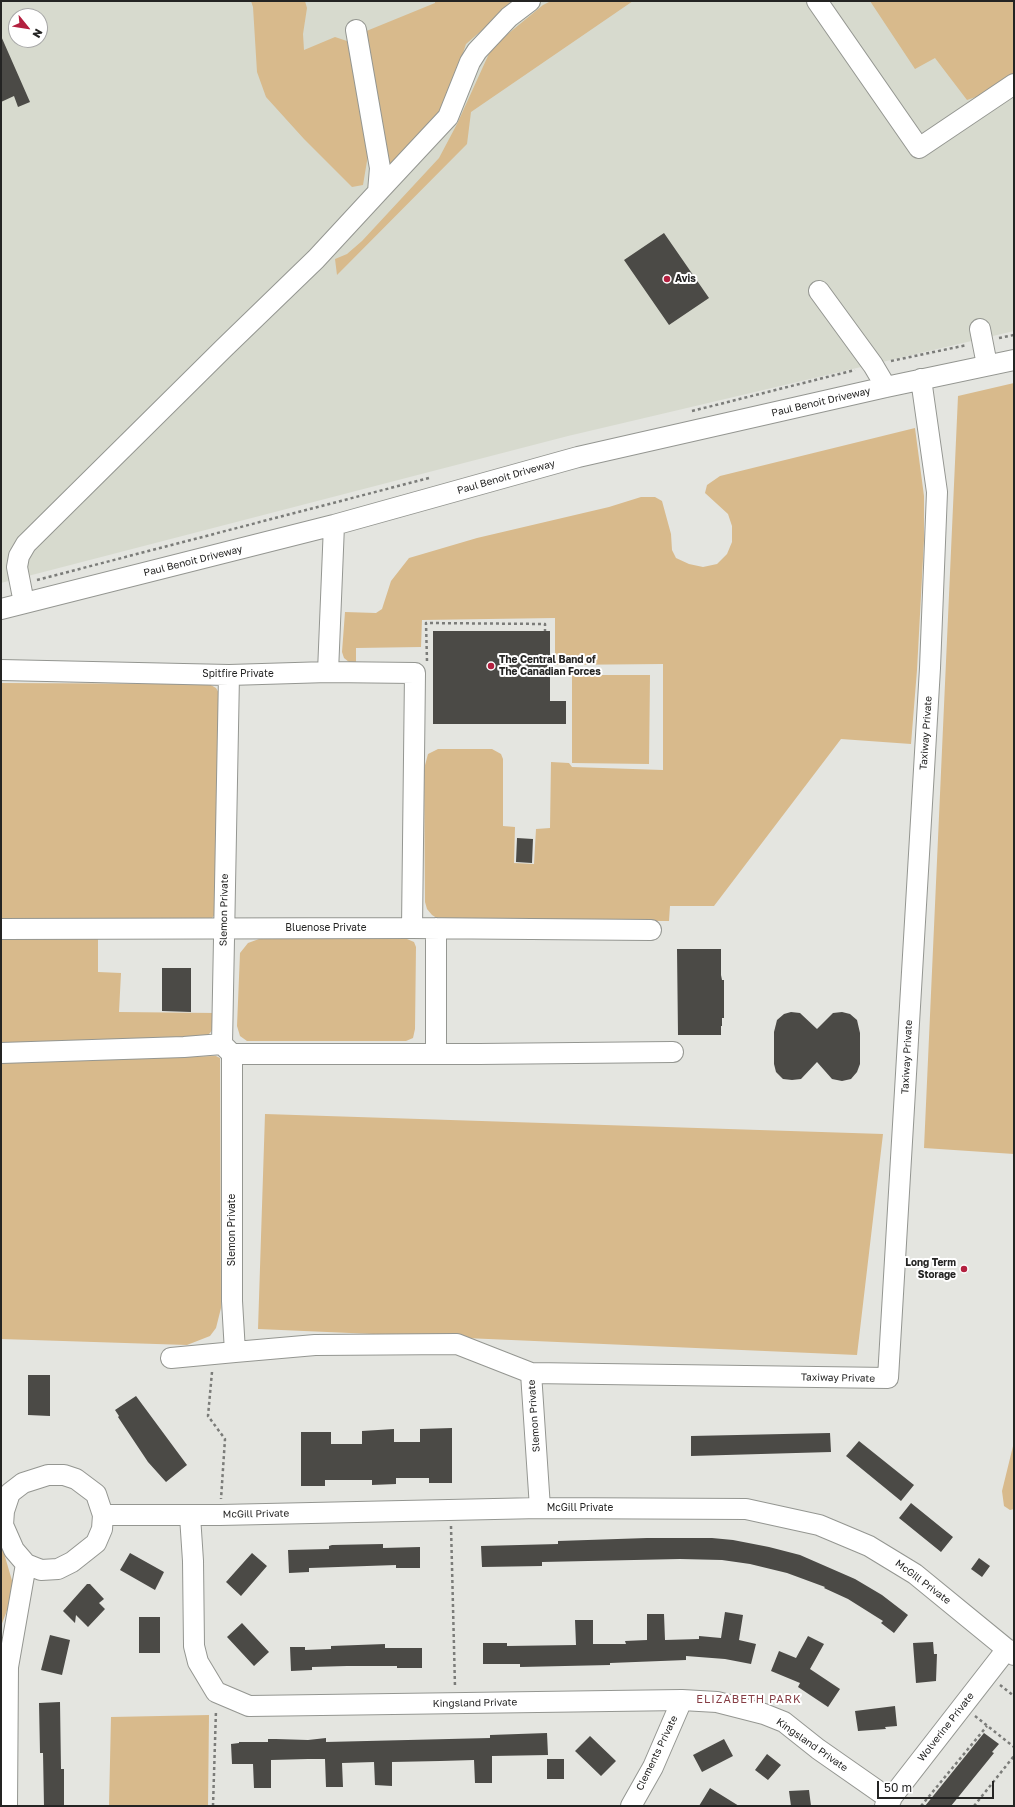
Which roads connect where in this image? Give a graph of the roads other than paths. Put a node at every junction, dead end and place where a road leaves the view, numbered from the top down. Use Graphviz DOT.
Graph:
graph roads {
  1 [pos="530,1"];
  2 [pos="817,1"];
  3 [pos="356,30"];
  4 [pos="1014,84"];
  5 [pos="378,192"];
  6 [pos="819,290"];
  7 [pos="980,329"];
  8 [pos="1014,360"];
  9 [pos="987,365"];
  10 [pos="921,379"];
  11 [pos="886,387"];
  12 [pos="334,525"];
  13 [pos="22,594"];
  14 [pos="1,609"];
  15 [pos="1,670"];
  16 [pos="328,672"];
  17 [pos="229,675"];
  18 [pos="224,928"];
  19 [pos="412,928"];
  20 [pos="436,928"];
  21 [pos="1,929"];
  22 [pos="651,930"];
  23 [pos="227,1049"];
  24 [pos="673,1052"];
  25 [pos="1,1053"];
  26 [pos="436,1054"];
  27 [pos="235,1352"];
  28 [pos="171,1358"];
  29 [pos="531,1373"];
  30 [pos="6,1489"];
  31 [pos="540,1508"];
  32 [pos="103,1515"];
  33 [pos="190,1516"];
  34 [pos="26,1564"];
  35 [pos="1011,1652"];
  36 [pos="682,1700"];
  37 [pos="888,1803"];
  38 [pos="7,1806"];
  39 [pos="631,1806"];
  1 -- 5 [label="street"];
  2 -- 4 [label="street"];
  3 -- 5 [label="street"];
  5 -- 13 [label="street"];
  6 -- 11 [label="street"];
  7 -- 9 [label="street"];
  8 -- 9 [label="street, Paul Benoit Driveway"];
  9 -- 10 [label="street, Paul Benoit Driveway"];
  10 -- 11 [label="street, Paul Benoit Driveway"];
  10 -- 29 [label="street, Taxiway Private"];
  11 -- 12 [label="street, Paul Benoit Driveway"];
  12 -- 13 [label="street, Paul Benoit Driveway"];
  12 -- 16 [label="street"];
  13 -- 14 [label="street, Paul Benoit Driveway"];
  15 -- 17 [label="street, Spitfire Private"];
  16 -- 17 [label="street, Spitfire Private"];
  16 -- 19 [label="street, Spitfire Private"];
  17 -- 18 [label="street, Slemon Private"];
  18 -- 19 [label="street, Bluenose Private"];
  18 -- 21 [label="street, Bluenose Private"];
  18 -- 23 [label="street, Slemon Private"];
  19 -- 20 [label="street, Bluenose Private"];
  20 -- 22 [label="street, Bluenose Private"];
  20 -- 26 [label="street"];
  23 -- 25 [label="street"];
  23 -- 26 [label="street"];
  23 -- 27 [label="street, Slemon Private"];
  24 -- 26 [label="street"];
  27 -- 28 [label="street"];
  27 -- 29 [label="street, Slemon Private"];
  29 -- 31 [label="street, Slemon Private"];
  30 -- 32 [label="street"];
  30 -- 34 [label="street"];
  31 -- 33 [label="street, McGill Private"];
  31 -- 35 [label="street, McGill Private"];
  32 -- 33 [label="street, McGill Private"];
  32 -- 34 [label="street"];
  33 -- 36 [label="street, Kingsland Private"];
  34 -- 38 [label="street"];
  35 -- 37 [label="street, Wolverine Private"];
  36 -- 37 [label="street, Kingsland Private"];
  36 -- 39 [label="street, Clements Private"];
}
